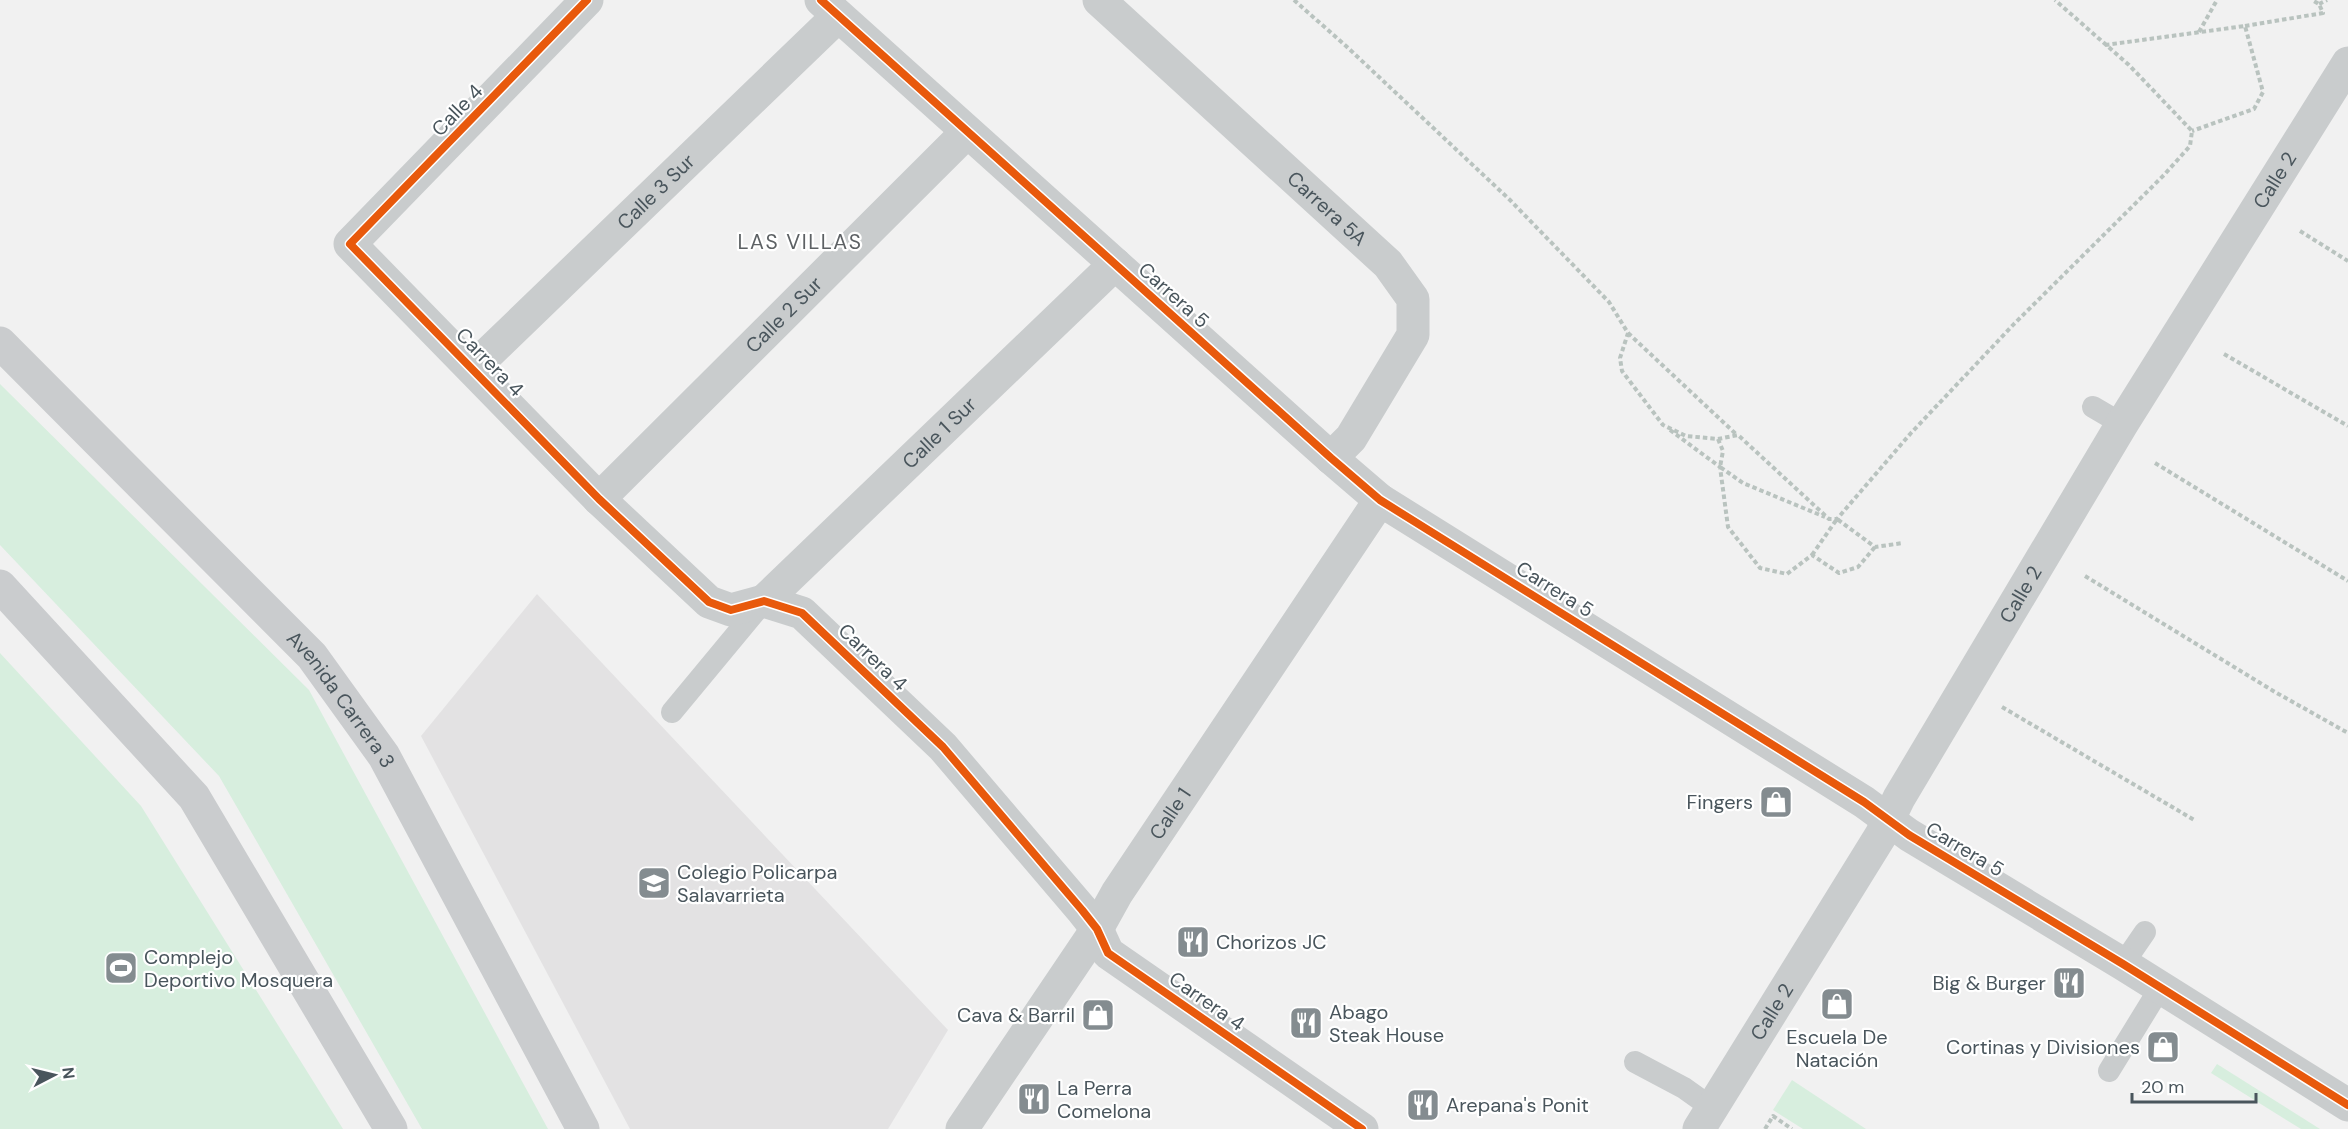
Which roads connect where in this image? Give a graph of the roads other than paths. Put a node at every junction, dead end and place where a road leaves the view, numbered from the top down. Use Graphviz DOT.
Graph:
graph roads {
  1 [pos="587,0"];
  2 [pos="1099,0"];
  3 [pos="829,8"];
  4 [pos="2348,63"];
  5 [pos="967,132"];
  6 [pos="350,244"];
  7 [pos="1115,264"];
  8 [pos="0,343"];
  9 [pos="473,368"];
  10 [pos="2093,407"];
  11 [pos="2122,424"];
  12 [pos="1331,458"];
  13 [pos="599,499"];
  14 [pos="1380,500"];
  15 [pos="0,585"];
  16 [pos="764,601"];
  17 [pos="672,712"];
  18 [pos="1889,819"];
  19 [pos="1097,929"];
  20 [pos="2145,932"];
  21 [pos="2123,964"];
  22 [pos="2160,988"];
  23 [pos="1635,1062"];
  24 [pos="2109,1071"];
  25 [pos="2348,1105"];
  26 [pos="1705,1119"];
  27 [pos="391,1129"];
  28 [pos="583,1129"];
  29 [pos="962,1129"];
  30 [pos="1362,1129"];
  1 -- 6 [label="street, Calle 4"];
  2 -- 12 [label="street, Carrera 5A"];
  3 -- 5 [label="street, Carrera 5"];
  3 -- 9 [label="street, Calle 3 Sur"];
  4 -- 11 [label="street, Calle 2"];
  5 -- 7 [label="street, Carrera 5"];
  5 -- 13 [label="street, Calle 2 Sur"];
  6 -- 9 [label="street, Carrera 4"];
  7 -- 12 [label="street, Carrera 5"];
  7 -- 16 [label="street, Calle 1 Sur"];
  8 -- 28 [label="main road, Avenida Carrera 3"];
  9 -- 13 [label="street, Carrera 4"];
  10 -- 11 [label="lane"];
  11 -- 18 [label="street, Calle 2"];
  12 -- 14 [label="street, Carrera 5"];
  13 -- 16 [label="street, Carrera 4"];
  14 -- 18 [label="street, Carrera 5"];
  14 -- 19 [label="street, Calle 1"];
  15 -- 27 [label="main road"];
  16 -- 17 [label="lane"];
  16 -- 19 [label="street, Carrera 4"];
  18 -- 21 [label="street, Carrera 5"];
  18 -- 26 [label="street, Calle 2"];
  19 -- 29 [label="street, Calle 1"];
  19 -- 30 [label="street, Carrera 4"];
  20 -- 21 [label="lane"];
  21 -- 22 [label="street, Carrera 5"];
  22 -- 24 [label="lane"];
  22 -- 25 [label="street, Carrera 5"];
  23 -- 26 [label="lane"];
}
